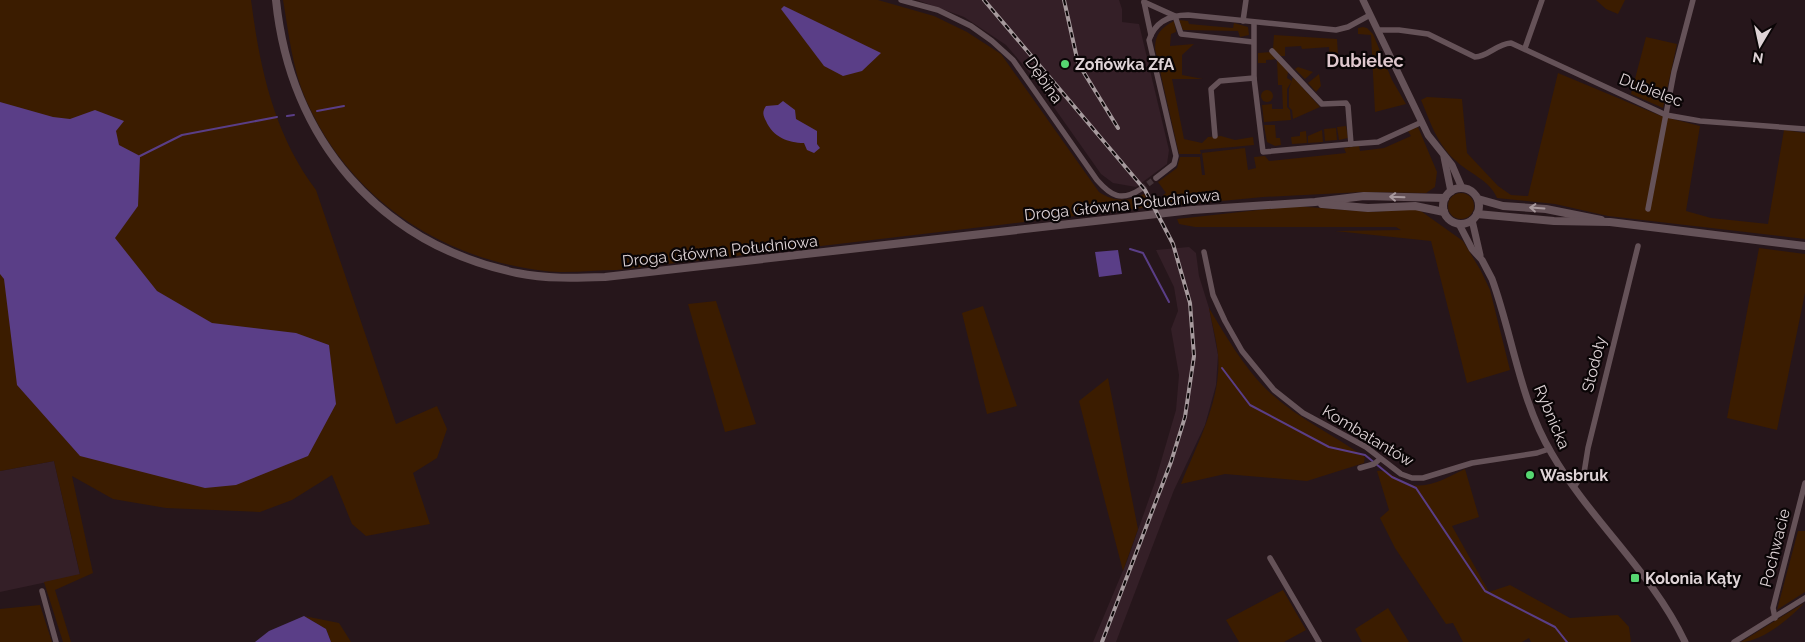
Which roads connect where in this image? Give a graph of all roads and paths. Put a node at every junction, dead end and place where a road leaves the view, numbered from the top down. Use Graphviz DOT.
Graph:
graph roads {
  1 [pos="276,0"];
  2 [pos="900,0"];
  3 [pos="1246,0"];
  4 [pos="1363,0"];
  5 [pos="1542,0"];
  6 [pos="1693,0"];
  7 [pos="1144,1"];
  8 [pos="1370,15"];
  9 [pos="1175,16"];
  10 [pos="1243,21"];
  11 [pos="1254,23"];
  12 [pos="1378,30"];
  13 [pos="1151,35"];
  14 [pos="1252,42"];
  15 [pos="1525,48"];
  16 [pos="1272,51"];
  17 [pos="1254,78"];
  18 [pos="1666,114"];
  19 [pos="1422,122"];
  20 [pos="1805,129"];
  21 [pos="1216,136"];
  22 [pos="1351,144"];
  23 [pos="1444,157"];
  24 [pos="1156,178"];
  25 [pos="1462,188"];
  26 [pos="1141,189"];
  27 [pos="1448,195"];
  28 [pos="1478,199"];
  29 [pos="1315,202"];
  30 [pos="1648,209"];
  31 [pos="1444,212"];
  32 [pos="1477,214"];
  33 [pos="1472,220"];
  34 [pos="1610,222"];
  35 [pos="1460,224"];
  36 [pos="1638,246"];
  37 [pos="1805,246"];
  38 [pos="1204,252"];
  39 [pos="1480,258"];
  40 [pos="1549,449"];
  41 [pos="1377,461"];
  42 [pos="1360,468"];
  43 [pos="1805,484"];
  44 [pos="1574,487"];
  45 [pos="1270,558"];
  46 [pos="42,591"];
  47 [pos="1805,598"];
  48 [pos="1775,618"];
  49 [pos="56,642"];
  50 [pos="1319,642"];
  51 [pos="1685,642"];
  52 [pos="1734,642"];
  1 -- 29 [label="main road, Droga Główna Południowa"];
  2 -- 26 [label="street, Dębina"];
  3 -- 10 [label="street"];
  4 -- 8 [label="street"];
  5 -- 15 [label="street"];
  6 -- 18 [label="street"];
  7 -- 9 [label="street"];
  7 -- 13 [label="street"];
  8 -- 11 [label="street"];
  8 -- 12 [label="street"];
  9 -- 10 [label="street"];
  9 -- 13 [label="street"];
  9 -- 14 [label="street"];
  10 -- 11 [label="street"];
  11 -- 14 [label="street"];
  12 -- 15 [label="street, Dubielec"];
  12 -- 19 [label="street"];
  13 -- 24 [label="street"];
  14 -- 17 [label="street"];
  15 -- 18 [label="street, Dubielec"];
  16 -- 22 [label="street"];
  17 -- 21 [label="street"];
  17 -- 22 [label="street"];
  18 -- 20 [label="street, Dubielec"];
  18 -- 30 [label="street"];
  19 -- 22 [label="street"];
  19 -- 23 [label="street"];
  23 -- 25 [label="street"];
  23 -- 27 [label="street"];
  25 -- 27 [label="main road"];
  25 -- 28 [label="main road"];
  27 -- 29 [label="main road, Droga Główna Południowa, one-way"];
  27 -- 31 [label="main road"];
  28 -- 32 [label="main road"];
  34 -- 28 [label="main road, one-way"];
  29 -- 31 [label="main road, Droga Główna Południowa"];
  31 -- 35 [label="main road"];
  32 -- 33 [label="main road"];
  32 -- 34 [label="main road"];
  33 -- 35 [label="main road"];
  33 -- 39 [label="street, Rybnicka"];
  34 -- 37 [label="main road"];
  35 -- 39 [label="street, Rybnicka"];
  36 -- 44 [label="street, Stodoły"];
  38 -- 41 [label="street, Kombatantów"];
  39 -- 40 [label="street, Rybnicka"];
  40 -- 41 [label="street, Kombatantów"];
  40 -- 44 [label="street, Rybnicka"];
  41 -- 42 [label="street"];
  43 -- 48 [label="street, Pochwacie"];
  44 -- 51 [label="street, Rybnicka"];
  45 -- 50 [label="street"];
  46 -- 49 [label="street"];
  47 -- 48 [label="street"];
  48 -- 52 [label="street"];
}
